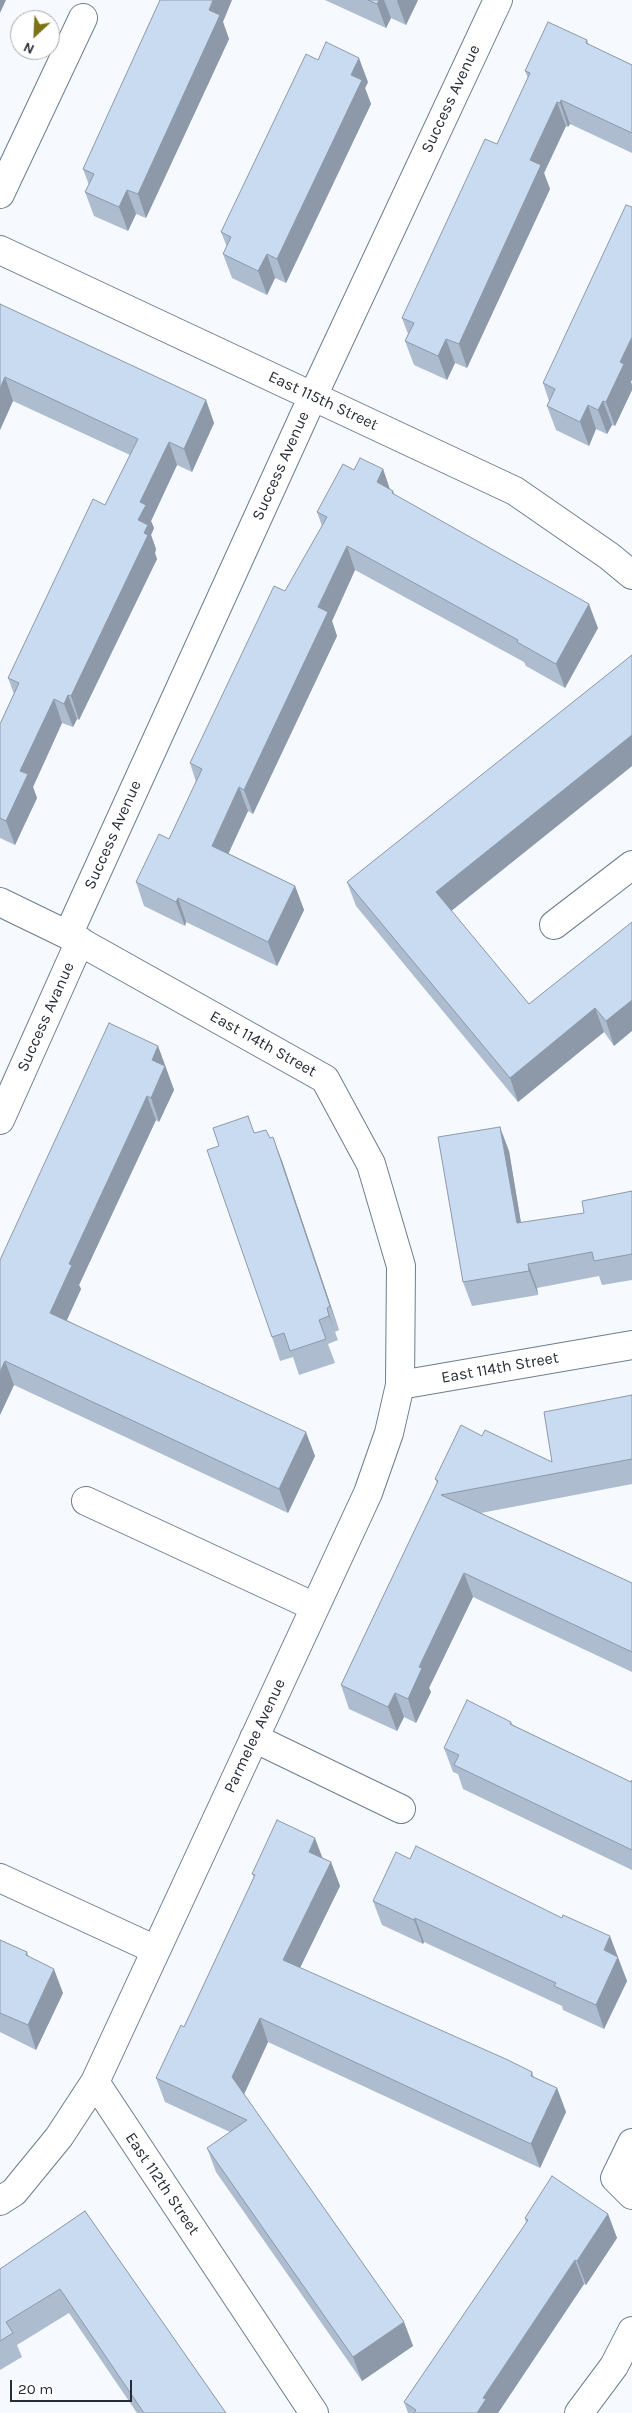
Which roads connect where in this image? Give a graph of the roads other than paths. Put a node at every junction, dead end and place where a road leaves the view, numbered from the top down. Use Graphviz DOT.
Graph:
graph roads {
  1 [pos="498,0"];
  2 [pos="83,18"];
  3 [pos="0,194"];
  4 [pos="0,250"];
  5 [pos="312,396"];
  6 [pos="627,562"];
  7 [pos="632,865"];
  8 [pos="0,902"];
  9 [pos="554,925"];
  10 [pos="74,938"];
  11 [pos="0,1120"];
  12 [pos="632,1345"];
  13 [pos="400,1385"];
  14 [pos="86,1501"];
  15 [pos="315,1607"];
  16 [pos="254,1738"];
  17 [pos="401,1809"];
  18 [pos="0,1878"];
  19 [pos="156,1950"];
  20 [pos="95,2082"];
  21 [pos="632,2143"];
  22 [pos="632,2195"];
  23 [pos="0,2201"];
  24 [pos="632,2331"];
  25 [pos="314,2413"];
  26 [pos="579,2413"];
  1 -- 5 [label="street, Success Avenue"];
  2 -- 3 [label="street"];
  4 -- 5 [label="street, East 115th Street"];
  5 -- 6 [label="street, East 115th Street"];
  5 -- 10 [label="street, Success Avenue"];
  7 -- 9 [label="street"];
  8 -- 10 [label="street, East 114th Street"];
  10 -- 11 [label="street, Success Avanue"];
  10 -- 13 [label="street, East 114th Street"];
  12 -- 13 [label="street, East 114th Street"];
  13 -- 15 [label="street, Parmelee Avenue"];
  14 -- 15 [label="street"];
  15 -- 16 [label="street, Parmelee Avenue"];
  16 -- 17 [label="street"];
  16 -- 19 [label="street, Parmelee Avenue"];
  18 -- 19 [label="street"];
  19 -- 20 [label="street, Parmelee Avenue"];
  20 -- 23 [label="street"];
  20 -- 25 [label="street, East 112th Street"];
  21 -- 22 [label="street"];
  24 -- 26 [label="street"];
}
